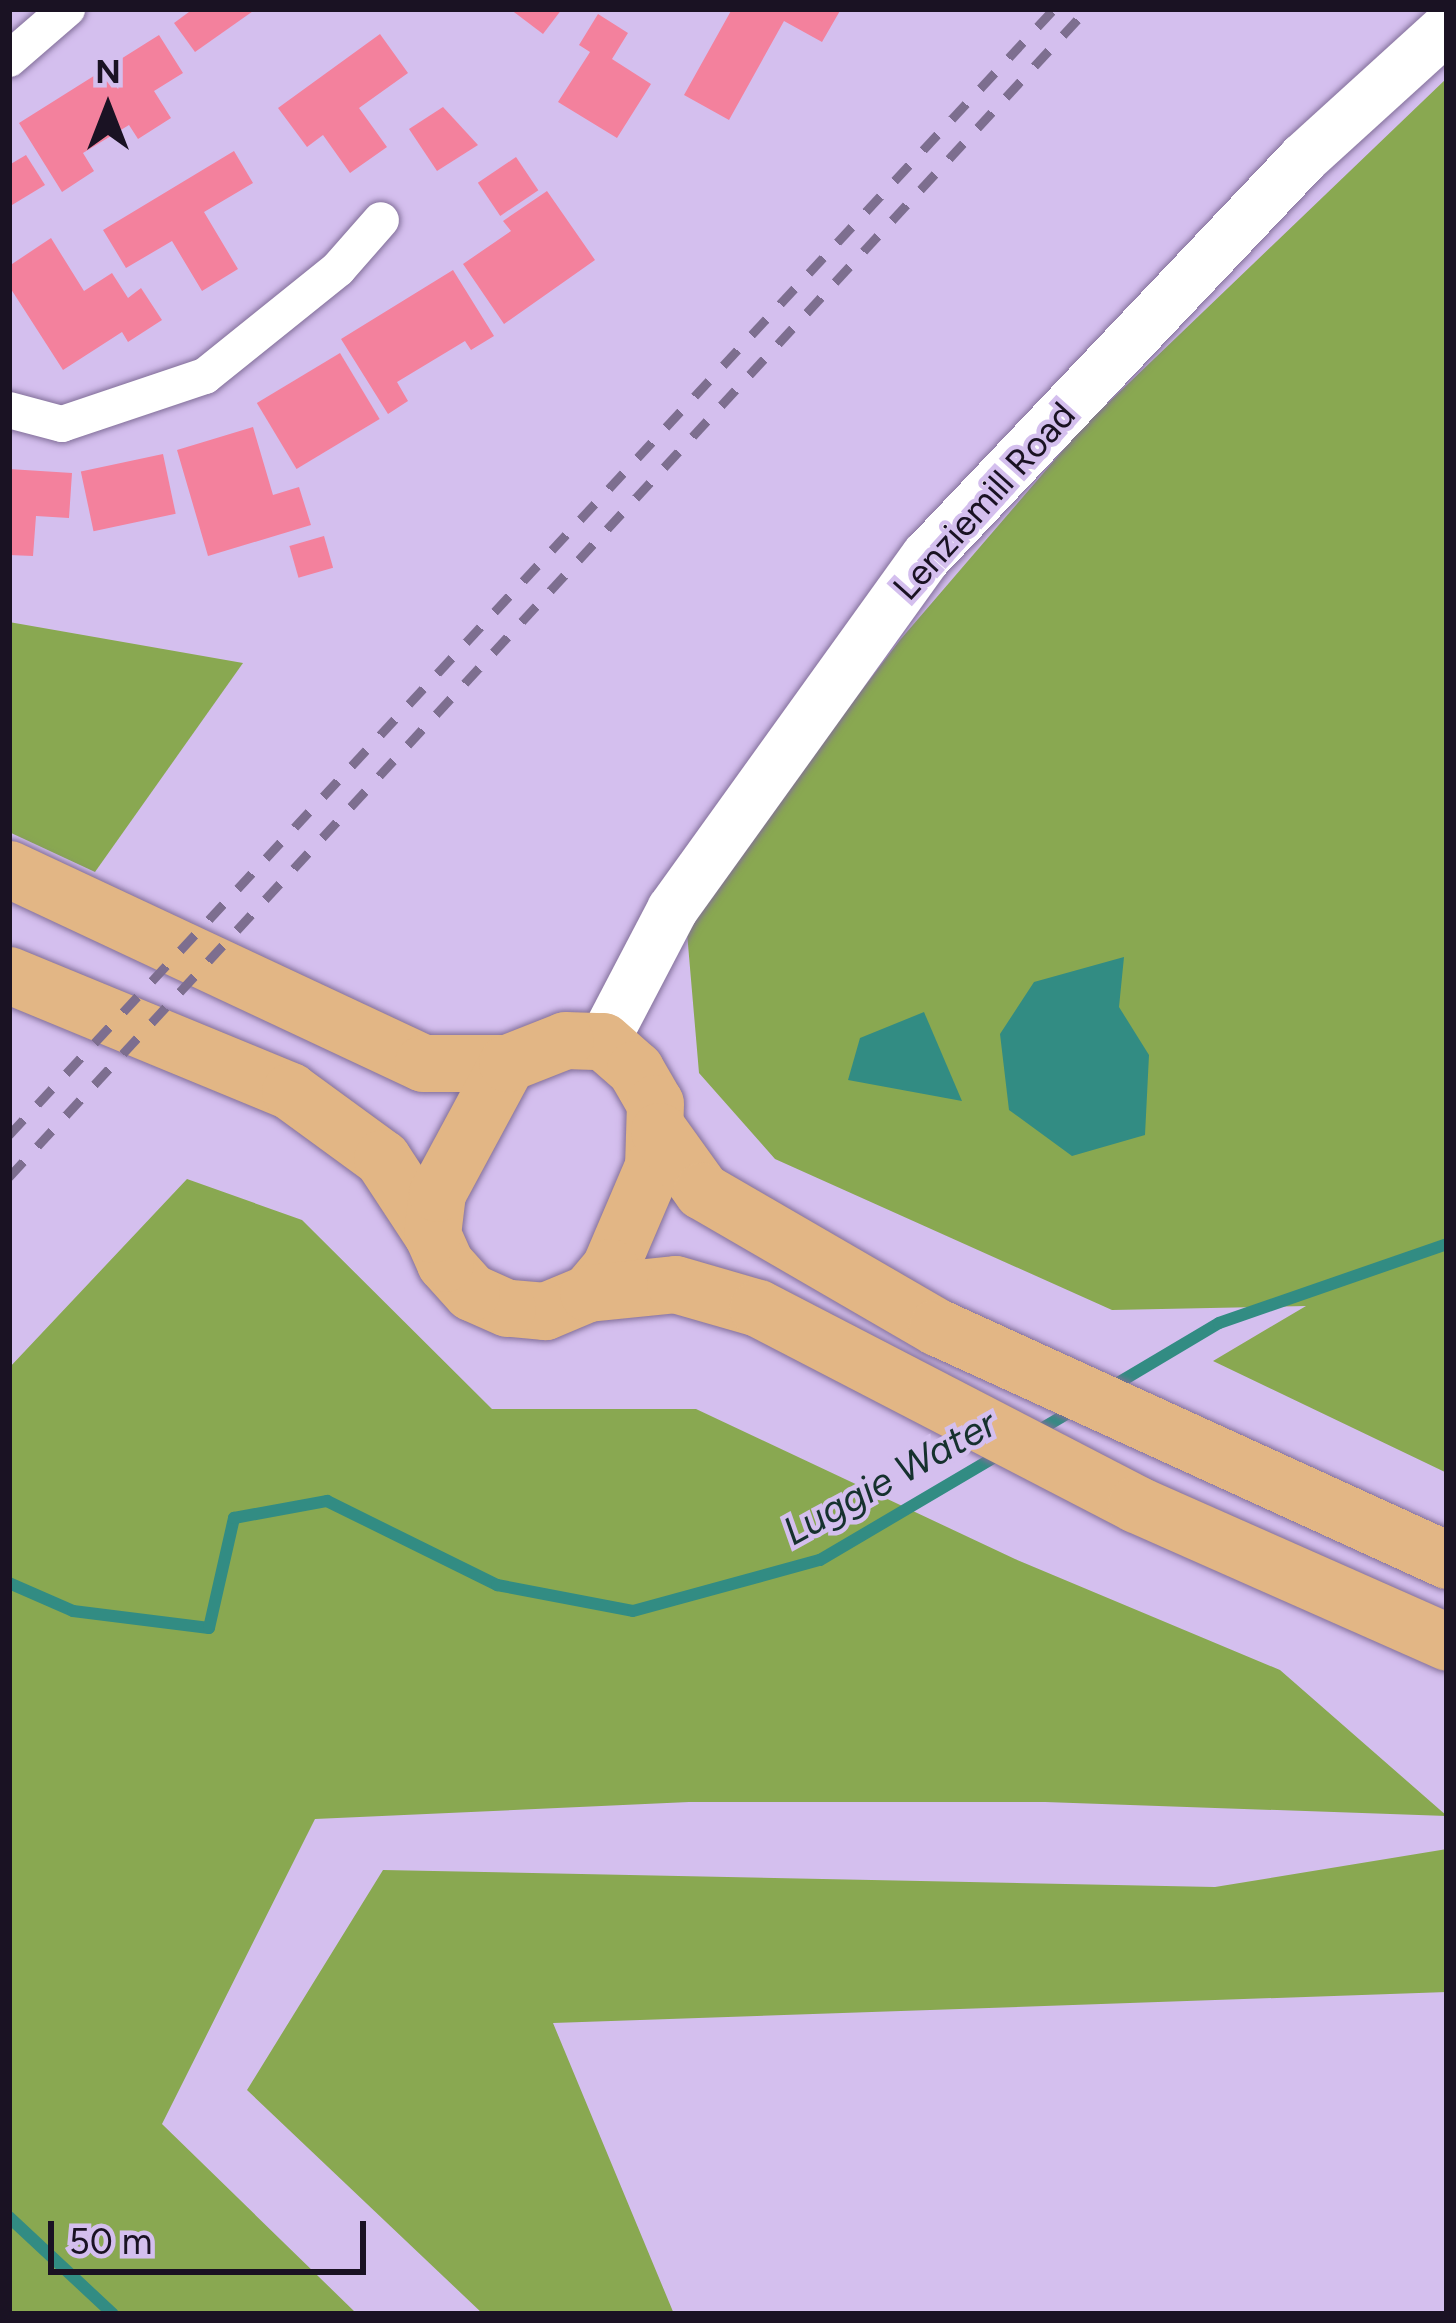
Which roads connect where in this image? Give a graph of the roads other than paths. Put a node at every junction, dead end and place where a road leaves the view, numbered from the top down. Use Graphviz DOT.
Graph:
graph roads {
  1 [pos="67,9"];
  2 [pos="1447,26"];
  3 [pos="9,59"];
  4 [pos="381,220"];
  5 [pos="9,410"];
  6 [pos="9,869"];
  7 [pos="9,975"];
  8 [pos="603,1041"];
  9 [pos="507,1063"];
  10 [pos="658,1131"];
  11 [pos="432,1234"];
  12 [pos="588,1293"];
  13 [pos="1447,1560"];
  14 [pos="1447,1642"];
  1 -- 3 [label="street"];
  2 -- 8 [label="main road, Lenziemill Road"];
  4 -- 5 [label="street"];
  6 -- 9 [label="main road"];
  7 -- 11 [label="main road"];
  8 -- 9 [label="main road"];
  8 -- 10 [label="main road"];
  9 -- 11 [label="main road"];
  10 -- 12 [label="main road"];
  10 -- 13 [label="main road"];
  11 -- 12 [label="main road"];
  12 -- 14 [label="main road"];
}
